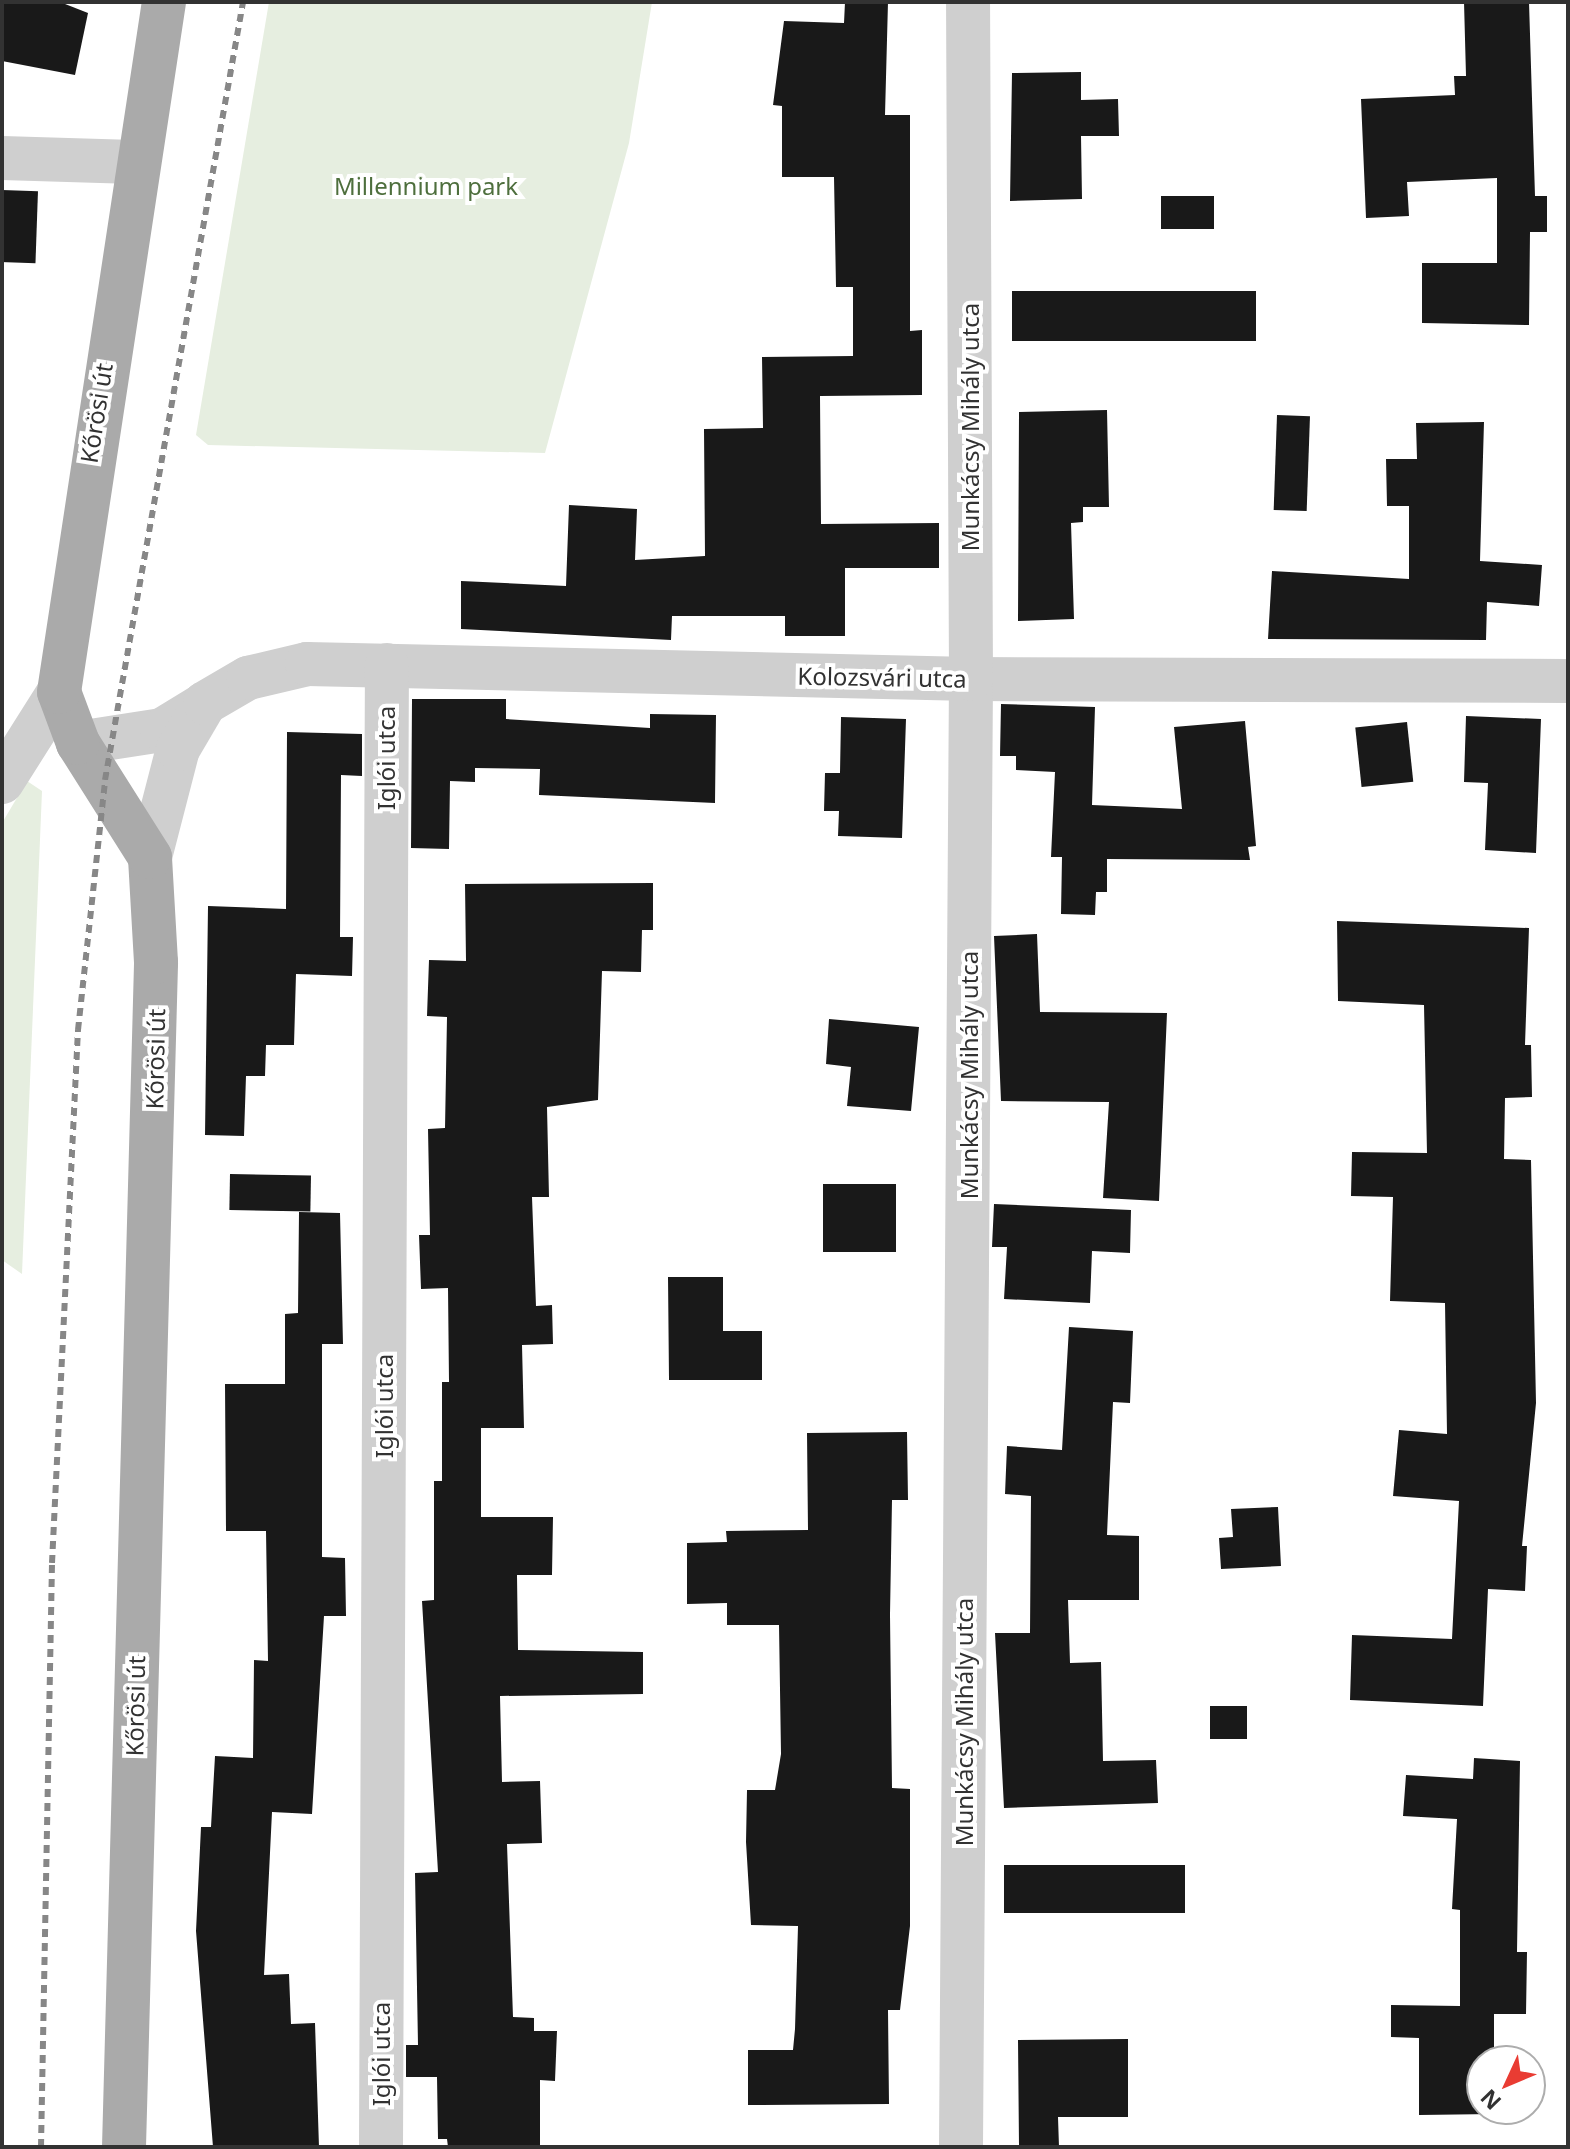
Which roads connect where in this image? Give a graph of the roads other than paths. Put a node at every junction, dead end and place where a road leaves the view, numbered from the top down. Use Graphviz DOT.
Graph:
graph roads {
  1 [pos="164,2"];
  2 [pos="968,2"];
  3 [pos="2,158"];
  4 [pos="134,162"];
  5 [pos="387,665"];
  6 [pos="971,679"];
  7 [pos="1568,681"];
  8 [pos="59,692"];
  9 [pos="205,703"];
  10 [pos="78,743"];
  11 [pos="2,782"];
  12 [pos="150,857"];
  13 [pos="124,2147"];
  14 [pos="381,2147"];
  15 [pos="961,2147"];
  1 -- 4 [label="main road, Kőrösi út"];
  2 -- 6 [label="street, Munkácsy Mihály utca"];
  3 -- 4 [label="street"];
  4 -- 8 [label="main road, Kőrösi út"];
  5 -- 6 [label="street, Kolozsvári utca"];
  5 -- 9 [label="street, Kolozsvári utca"];
  5 -- 14 [label="street, Iglói utca"];
  6 -- 7 [label="street, Kolozsvári utca"];
  6 -- 15 [label="street, Munkácsy Mihály utca"];
  8 -- 10 [label="main road, Kőrösi út"];
  8 -- 11 [label="street"];
  9 -- 10 [label="street, Kolozsvári utca"];
  9 -- 12 [label="street, Kolozsvári utca"];
  10 -- 12 [label="main road, Kőrösi út"];
  12 -- 13 [label="main road, Kőrösi út"];
}
